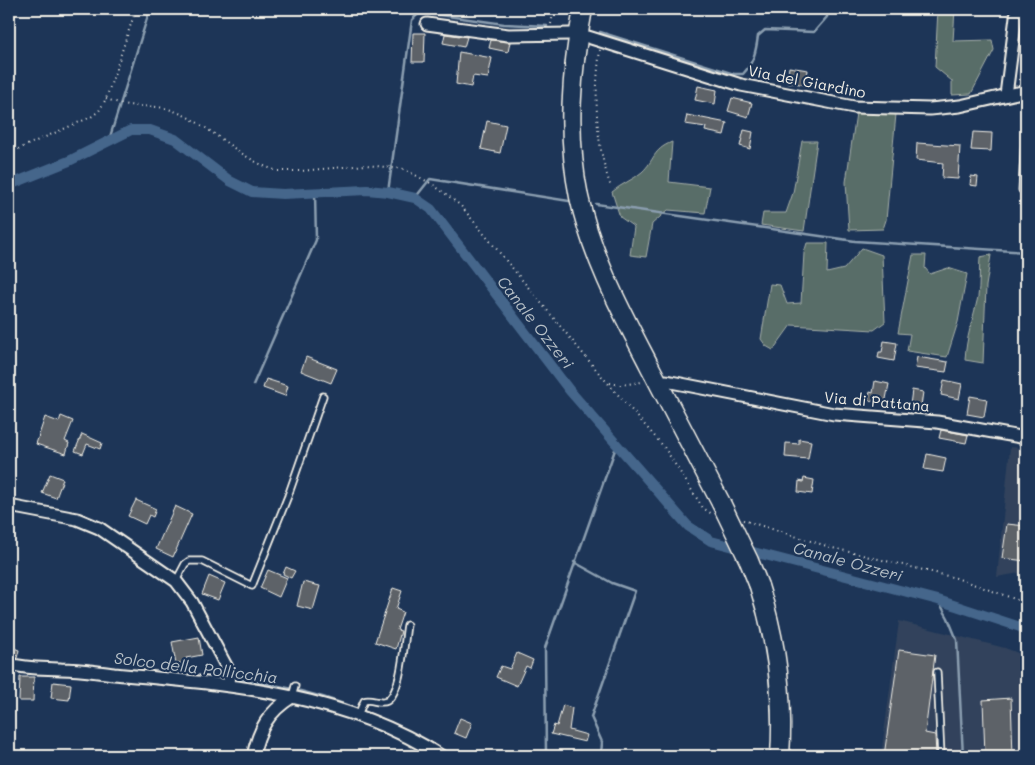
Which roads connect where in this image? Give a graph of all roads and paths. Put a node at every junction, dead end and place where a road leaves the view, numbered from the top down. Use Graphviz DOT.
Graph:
graph roads {
  1 [pos="136,9"];
  2 [pos="554,9"];
  3 [pos="583,9"];
  4 [pos="1017,9"];
  5 [pos="428,24"];
  6 [pos="570,34"];
  7 [pos="549,35"];
  8 [pos="588,37"];
  9 [pos="601,40"];
  10 [pos="1026,91"];
  11 [pos="1006,95"];
  12 [pos="106,99"];
  13 [pos="1026,118"];
  14 [pos="9,153"];
  15 [pos="611,187"];
  16 [pos="1026,190"];
  17 [pos="666,380"];
  18 [pos="646,381"];
  19 [pos="608,382"];
  20 [pos="323,396"];
  21 [pos="1026,438"];
  22 [pos="9,506"];
  23 [pos="717,509"];
  24 [pos="737,518"];
  25 [pos="176,581"];
  26 [pos="1026,603"];
  27 [pos="407,625"];
  28 [pos="9,664"];
  29 [pos="937,672"];
  30 [pos="229,680"];
  31 [pos="293,692"];
  32 [pos="360,711"];
  33 [pos="253,756"];
  34 [pos="441,756"];
  35 [pos="780,756"];
  36 [pos="941,756"];
  1 -- 12 [label="path"];
  2 -- 7 [label="path"];
  3 -- 23 [label="main road"];
  4 -- 11 [label="street"];
  5 -- 7 [label="street"];
  6 -- 7 [label="street"];
  8 -- 9 [label="street, Via del Giardino"];
  9 -- 11 [label="street, Via del Giardino"];
  9 -- 15 [label="path"];
  10 -- 11 [label="street, Via del Giardino"];
  12 -- 14 [label="path"];
  12 -- 19 [label="path"];
  13 -- 16 [label="lane"];
  17 -- 21 [label="street, Via di Pattana"];
  18 -- 19 [label="path"];
  19 -- 23 [label="path"];
  20 -- 25 [label="lane"];
  22 -- 25 [label="street"];
  23 -- 35 [label="main road, bridge"];
  24 -- 26 [label="path"];
  25 -- 30 [label="street"];
  27 -- 32 [label="lane"];
  28 -- 30 [label="street"];
  29 -- 36 [label="lane"];
  30 -- 31 [label="street"];
  31 -- 32 [label="street"];
  31 -- 33 [label="street"];
  32 -- 34 [label="street"];
}
